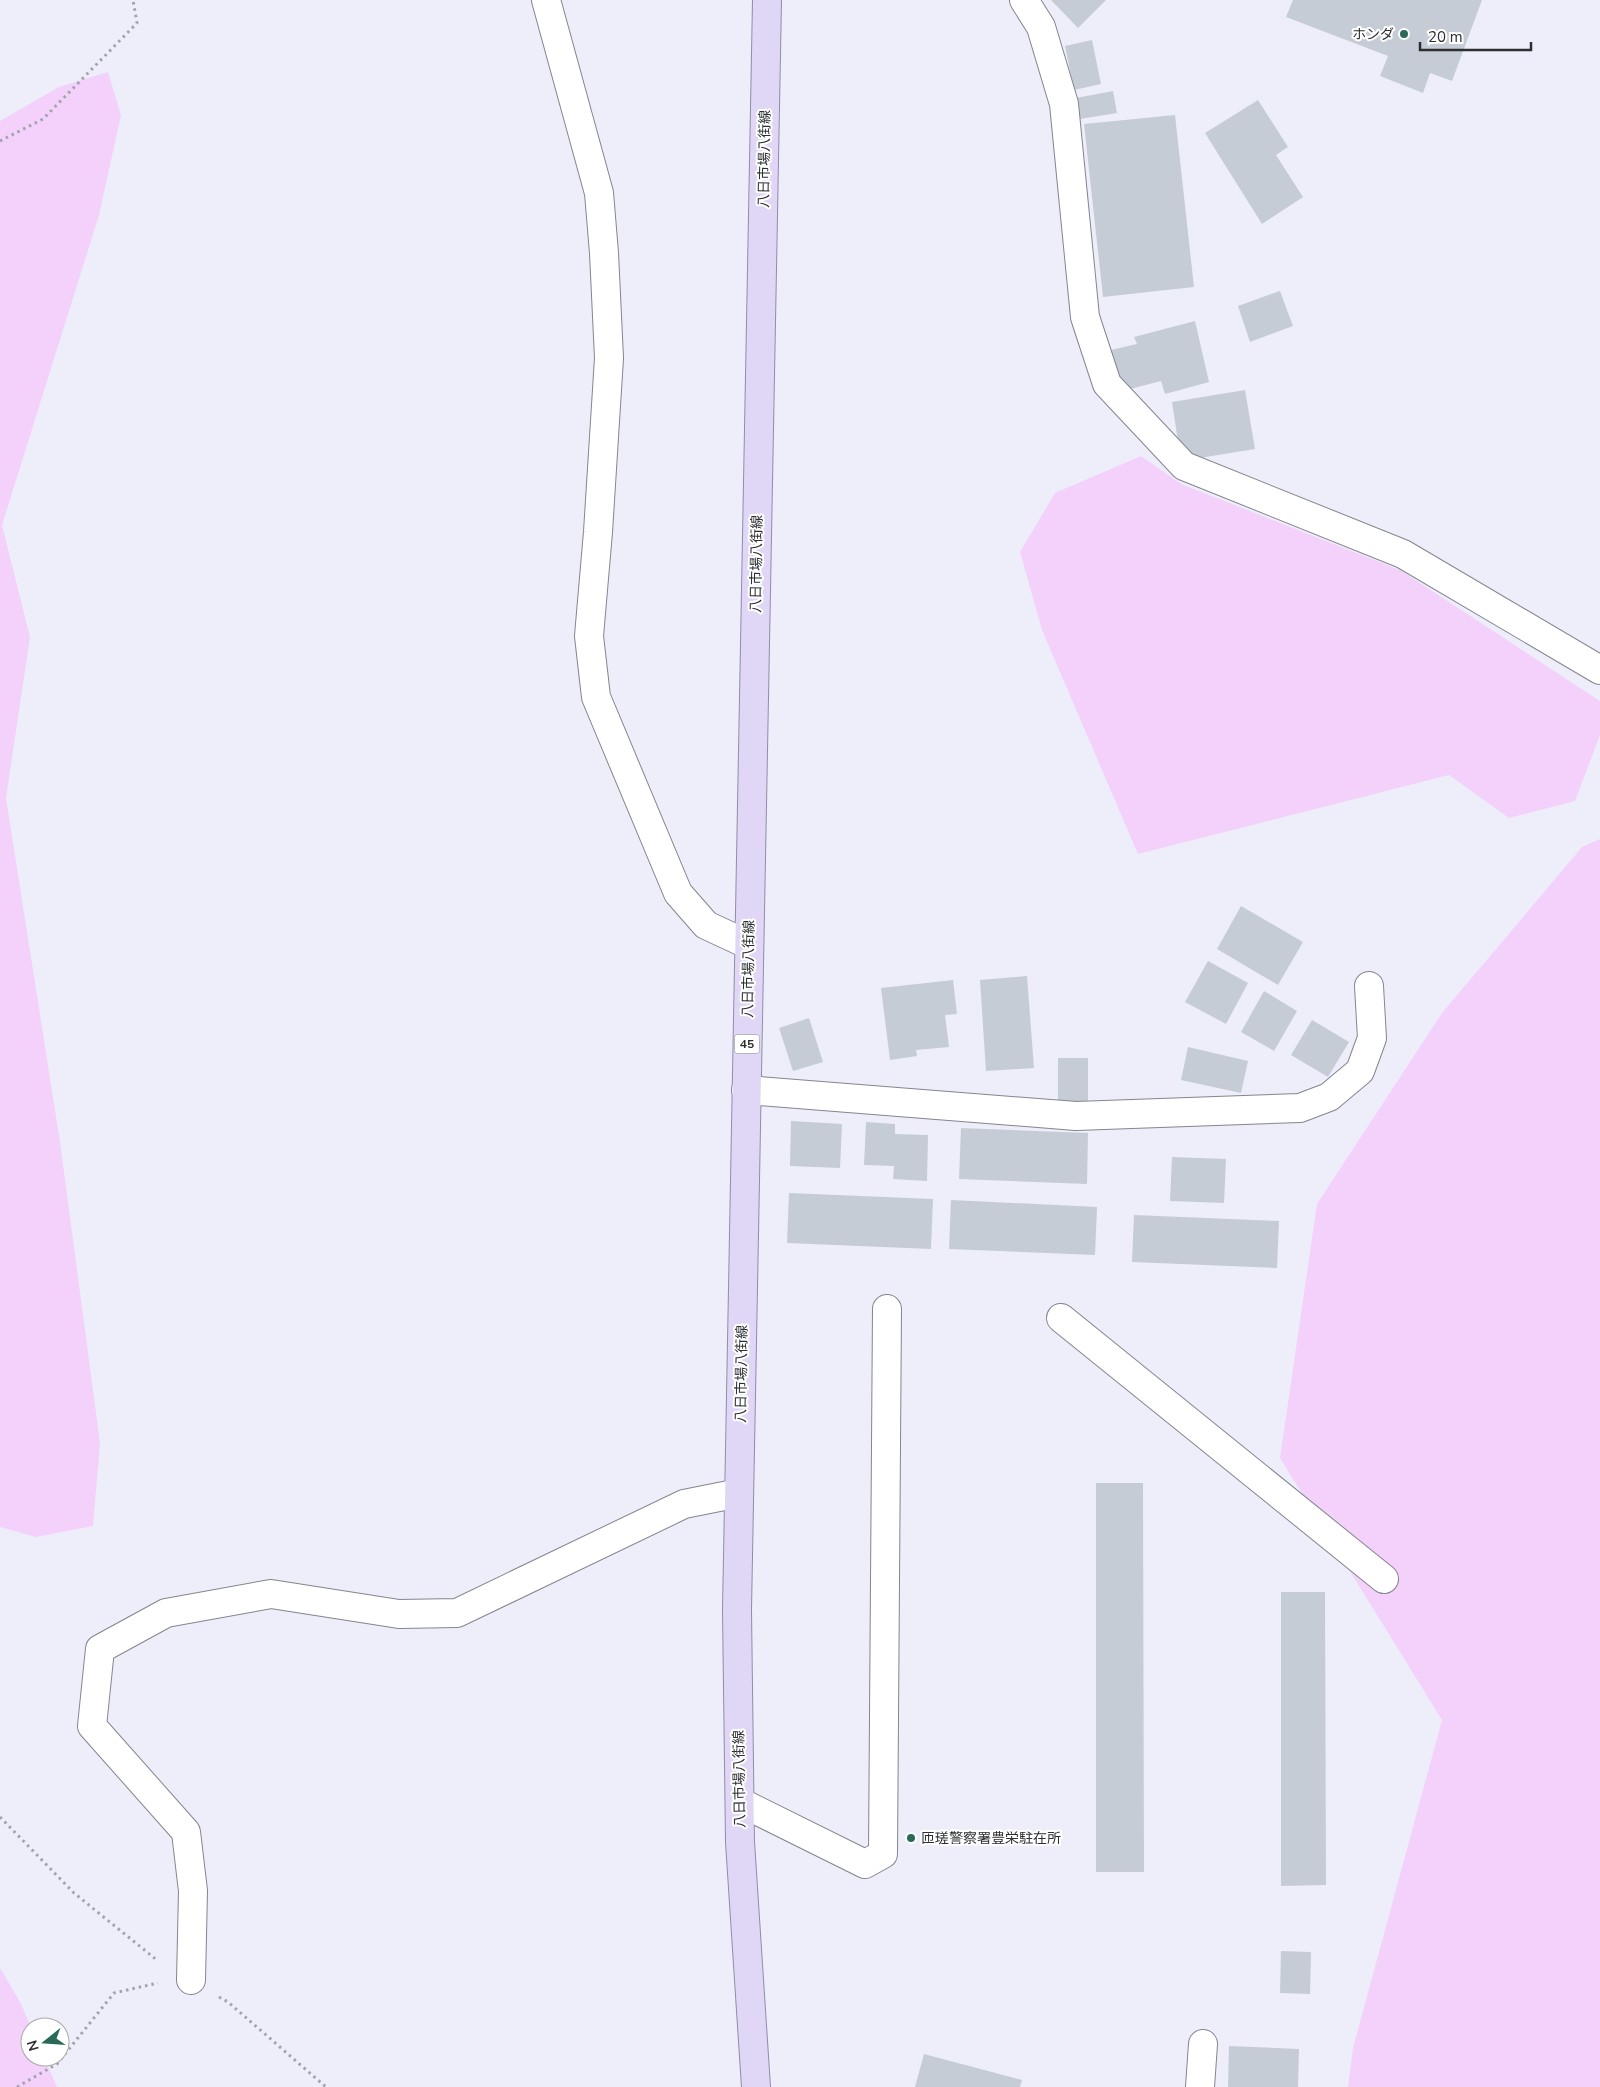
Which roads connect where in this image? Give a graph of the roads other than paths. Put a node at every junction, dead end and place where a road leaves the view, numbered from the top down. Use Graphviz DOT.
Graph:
graph roads {
  1 [pos="546,0"];
  2 [pos="767,0"];
  3 [pos="1024,0"];
  4 [pos="1600,670"];
  5 [pos="749,945"];
  6 [pos="1369,986"];
  7 [pos="746,1090"];
  8 [pos="887,1309"];
  9 [pos="1061,1318"];
  10 [pos="739,1493"];
  11 [pos="1384,1580"];
  12 [pos="740,1802"];
  13 [pos="187,1981"];
  14 [pos="1203,2044"];
  15 [pos="756,2087"];
  16 [pos="1200,2087"];
  1 -- 5 [label="street"];
  2 -- 5 [label="main road, 八日市場八街線 / 45"];
  3 -- 4 [label="street"];
  5 -- 7 [label="main road, 八日市場八街線 / 45"];
  6 -- 7 [label="street"];
  7 -- 10 [label="main road, 八日市場八街線 / 45"];
  8 -- 12 [label="street"];
  9 -- 11 [label="street"];
  10 -- 12 [label="main road, 八日市場八街線 / 45"];
  10 -- 13 [label="street"];
  12 -- 15 [label="main road, 八日市場八街線 / 45"];
  14 -- 16 [label="street"];
}
